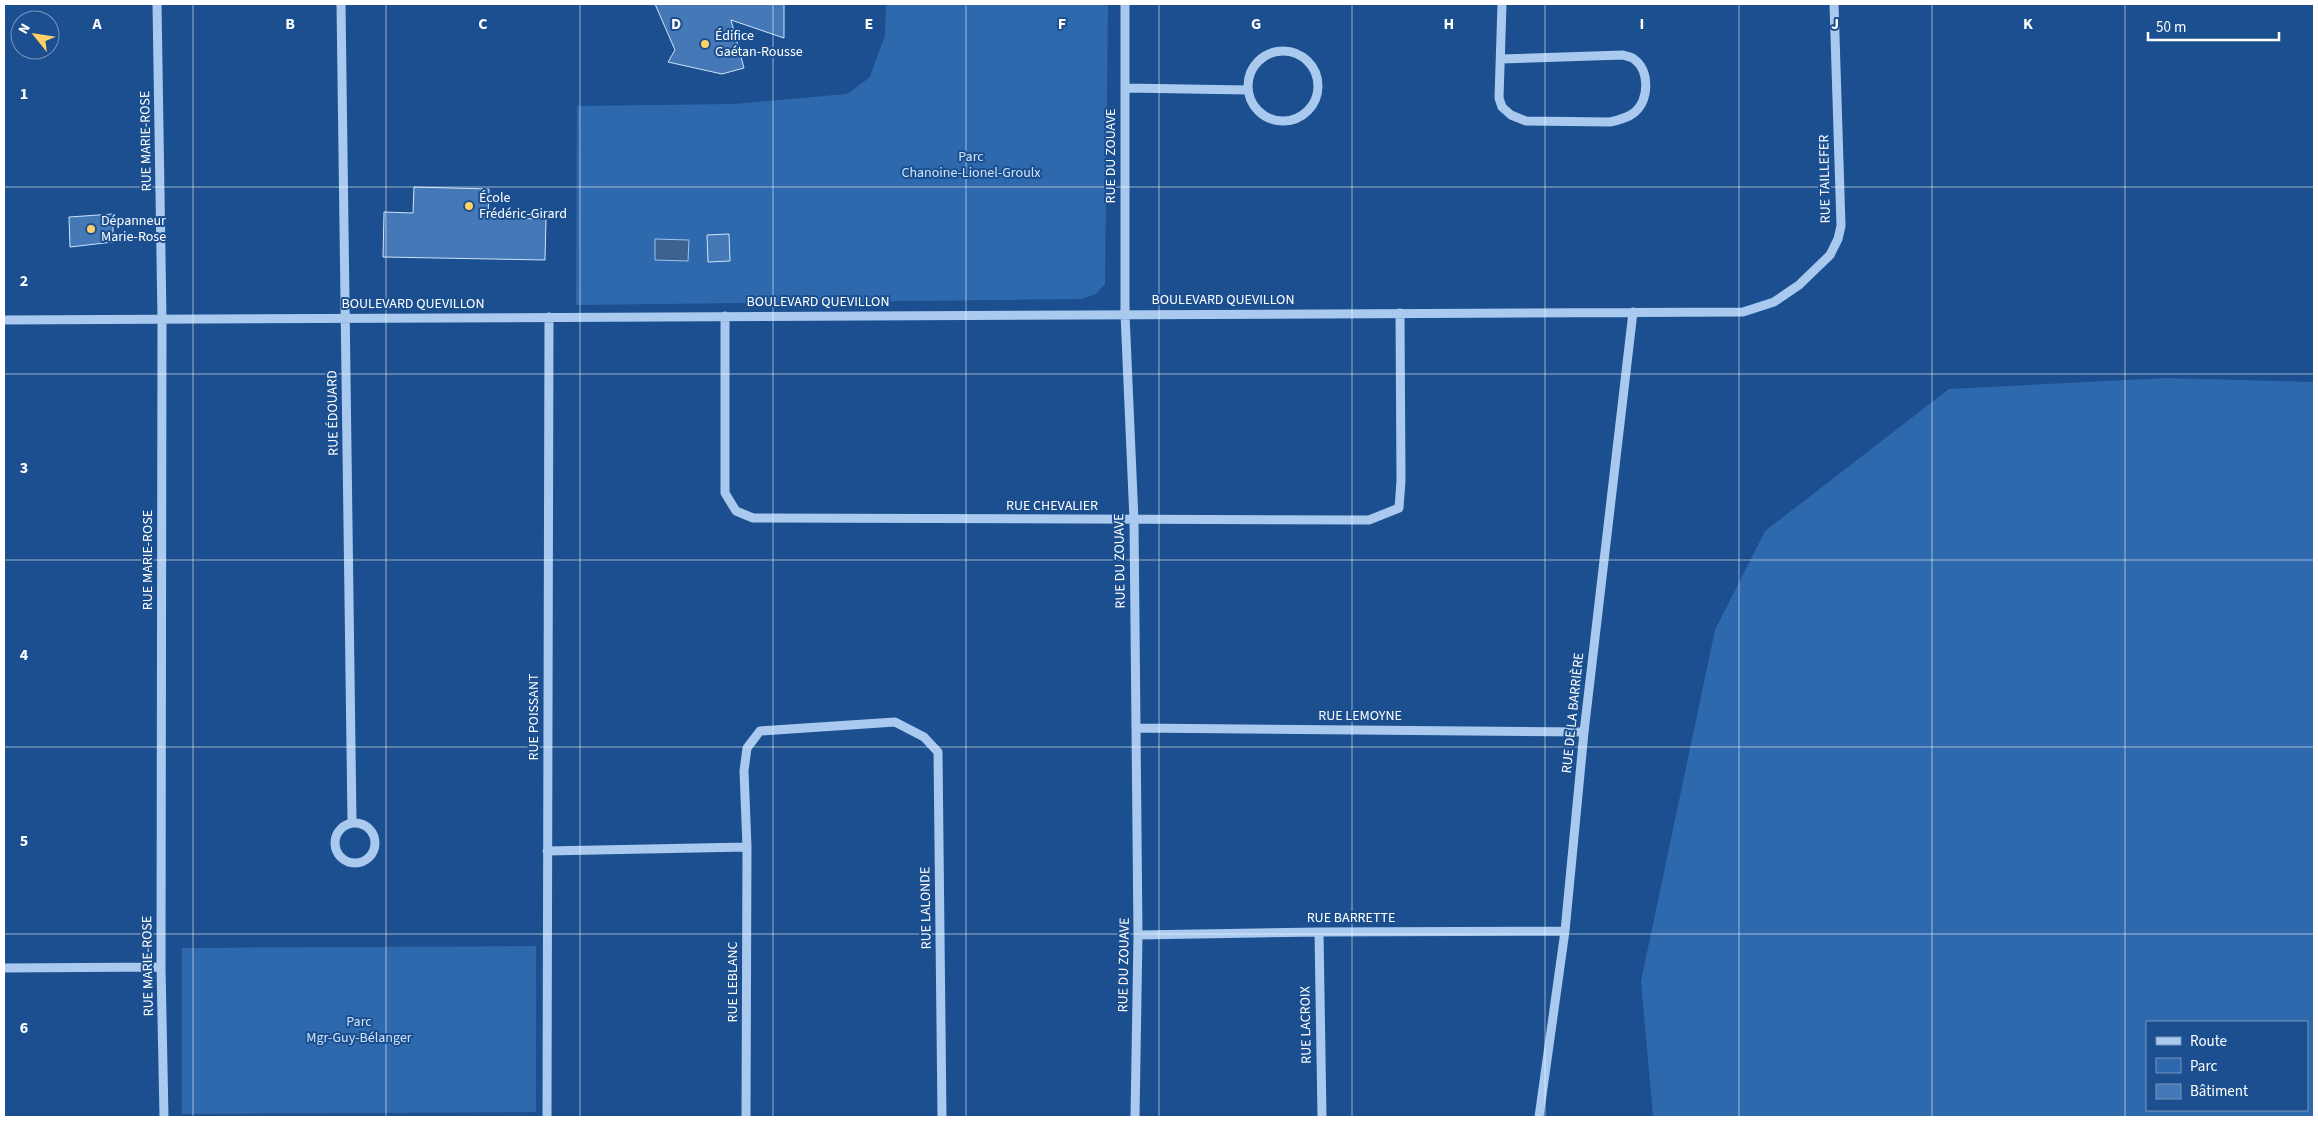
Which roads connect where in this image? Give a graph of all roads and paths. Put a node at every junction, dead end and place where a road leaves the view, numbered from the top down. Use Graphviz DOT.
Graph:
graph roads {
  1 [pos="157,4"];
  2 [pos="342,4"];
  3 [pos="1125,4"];
  4 [pos="1502,4"];
  5 [pos="1834,4"];
  6 [pos="1501,59"];
  7 [pos="1125,88"];
  8 [pos="1248,90"];
  9 [pos="1633,312"];
  10 [pos="1400,313"];
  11 [pos="1125,314"];
  12 [pos="725,316"];
  13 [pos="549,317"];
  14 [pos="345,318"];
  15 [pos="162,319"];
  16 [pos="4,320"];
  17 [pos="1134,520"];
  18 [pos="895,722"];
  19 [pos="1136,728"];
  20 [pos="1584,732"];
  21 [pos="352,822"];
  22 [pos="747,846"];
  23 [pos="547,851"];
  24 [pos="1318,932"];
  25 [pos="1565,932"];
  26 [pos="1138,935"];
  27 [pos="161,967"];
  28 [pos="4,968"];
  29 [pos="164,1117"];
  30 [pos="548,1117"];
  31 [pos="746,1117"];
  32 [pos="942,1117"];
  33 [pos="1135,1117"];
  34 [pos="1322,1117"];
  35 [pos="1539,1117"];
  1 -- 15 [label="street, RUE MARIE-ROSE"];
  2 -- 14 [label="street, RUE ÉDOUARD"];
  3 -- 7 [label="street, RUE DU ZOUAVE"];
  4 -- 6 [label="street"];
  5 -- 9 [label="street, RUE TAILLEFER"];
  6 -- 6 [label="street"];
  7 -- 8 [label="street"];
  7 -- 11 [label="street, RUE DU ZOUAVE"];
  8 -- 8 [label="street"];
  9 -- 10 [label="street, BOULEVARD QUEVILLON"];
  9 -- 20 [label="street, RUE DE LA BARRIÈRE"];
  10 -- 11 [label="street, BOULEVARD QUEVILLON"];
  10 -- 17 [label="street, RUE CHEVALIER"];
  11 -- 12 [label="street, BOULEVARD QUEVILLON"];
  11 -- 17 [label="street, RUE DU ZOUAVE"];
  12 -- 13 [label="street, BOULEVARD QUEVILLON"];
  12 -- 17 [label="street, RUE CHEVALIER"];
  13 -- 14 [label="street, BOULEVARD QUEVILLON"];
  13 -- 23 [label="street, RUE POISSANT"];
  14 -- 15 [label="street, BOULEVARD QUEVILLON"];
  14 -- 21 [label="street, RUE ÉDOUARD"];
  15 -- 16 [label="street, BOULEVARD QUEVILLON"];
  15 -- 27 [label="street, RUE MARIE-ROSE"];
  17 -- 19 [label="street, RUE DU ZOUAVE"];
  18 -- 22 [label="street, RUE LEBLANC"];
  18 -- 32 [label="street, RUE LALONDE"];
  19 -- 20 [label="street, RUE LEMOYNE"];
  19 -- 26 [label="street, RUE DU ZOUAVE"];
  20 -- 25 [label="street, RUE DE LA BARRIÈRE"];
  21 -- 21 [label="street"];
  22 -- 23 [label="street"];
  22 -- 31 [label="street, RUE LEBLANC"];
  23 -- 30 [label="street, RUE POISSANT"];
  24 -- 25 [label="street, RUE BARRETTE"];
  24 -- 26 [label="street, RUE BARRETTE"];
  24 -- 34 [label="street, RUE LACROIX"];
  25 -- 35 [label="street, RUE DE LA BARRIÈRE"];
  26 -- 33 [label="street, RUE DU ZOUAVE"];
  27 -- 28 [label="street"];
  27 -- 29 [label="street, RUE MARIE-ROSE"];
}
